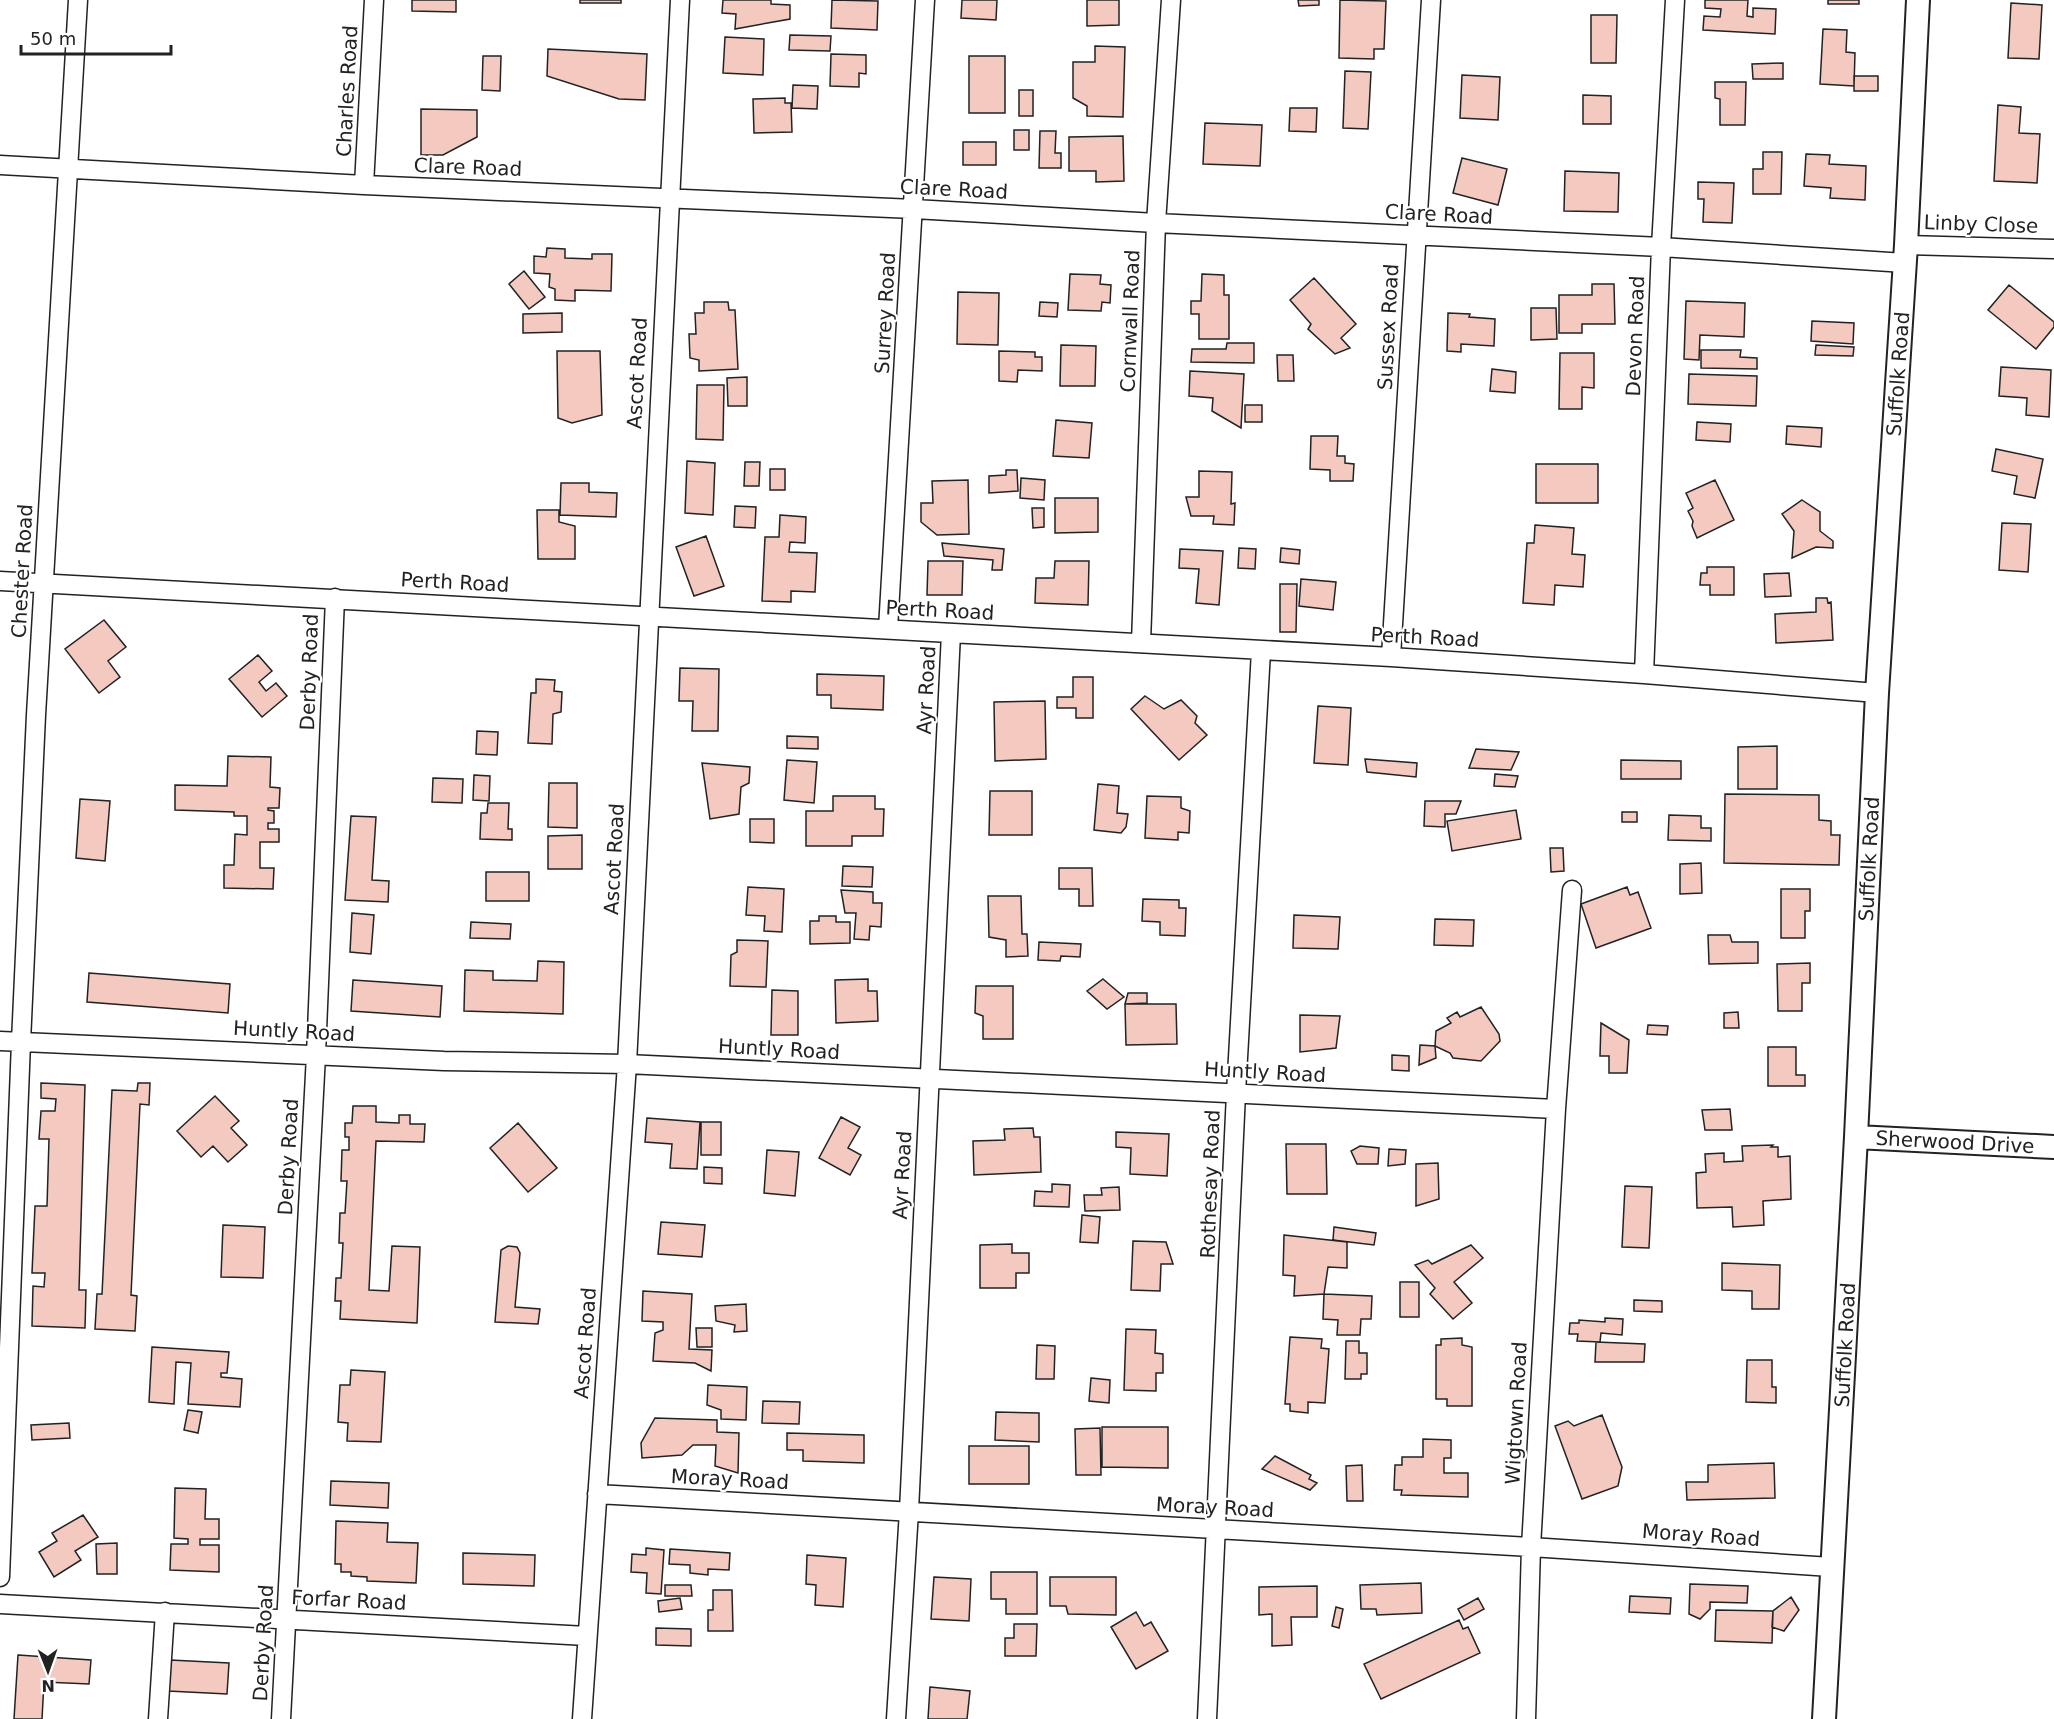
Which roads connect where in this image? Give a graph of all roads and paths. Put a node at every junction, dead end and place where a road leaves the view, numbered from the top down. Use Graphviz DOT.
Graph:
graph roads {
  1 [pos="78,0"];
  2 [pos="374,0"];
  3 [pos="680,0"];
  4 [pos="925,0"];
  5 [pos="1171,0"];
  6 [pos="1431,0"];
  7 [pos="1676,0"];
  8 [pos="1917,0"];
  9 [pos="0,165"];
  10 [pos="69,169"];
  11 [pos="364,185"];
  12 [pos="669,198"];
  13 [pos="914,209"];
  14 [pos="1156,223"];
  15 [pos="1416,236"];
  16 [pos="1661,247"];
  17 [pos="2054,249"];
  18 [pos="1906,254"];
  19 [pos="0,581"];
  20 [pos="44,583"];
  21 [pos="335,598"];
  22 [pos="648,616"];
  23 [pos="888,629"];
  24 [pos="951,633"];
  25 [pos="1141,643"];
  26 [pos="1261,651"];
  27 [pos="1391,657"];
  28 [pos="1644,674"];
  29 [pos="1877,693"];
  30 [pos="1572,890"];
  31 [pos="0,1041"];
  32 [pos="21,1042"];
  33 [pos="316,1055"];
  34 [pos="627,1064"];
  35 [pos="930,1078"];
  36 [pos="1236,1093"];
  37 [pos="1556,1109"];
  38 [pos="1856,1137"];
  39 [pos="2054,1147"];
  40 [pos="597,1494"];
  41 [pos="909,1511"];
  42 [pos="1217,1530"];
  43 [pos="1531,1547"];
  44 [pos="1831,1567"];
  45 [pos="0,1577"];
  46 [pos="0,1604"];
  47 [pos="165,1612"];
  48 [pos="286,1619"];
  49 [pos="587,1636"];
  50 [pos="158,1719"];
  51 [pos="281,1719"];
  52 [pos="582,1719"];
  53 [pos="896,1719"];
  54 [pos="1207,1719"];
  55 [pos="1526,1719"];
  56 [pos="1824,1719"];
  1 -- 10 [label="street, Chester Road"];
  2 -- 11 [label="street, Charles Road"];
  3 -- 12 [label="street, Ascot Road"];
  4 -- 13 [label="street, Surrey Road"];
  5 -- 14 [label="street, Cornwall Road"];
  6 -- 15 [label="street, Sussex Road"];
  7 -- 16 [label="street, Devon Road"];
  8 -- 18 [label="street, Suffolk Road"];
  9 -- 10 [label="street, Clare Road"];
  10 -- 11 [label="street, Clare Road"];
  10 -- 20 [label="street, Chester Road"];
  11 -- 12 [label="street, Clare Road"];
  12 -- 13 [label="street, Clare Road"];
  12 -- 22 [label="street, Ascot Road"];
  13 -- 14 [label="street, Clare Road"];
  13 -- 23 [label="street, Surrey Road"];
  14 -- 15 [label="street, Clare Road"];
  14 -- 25 [label="street, Cornwall Road"];
  15 -- 16 [label="street, Clare Road"];
  15 -- 27 [label="street, Sussex Road"];
  16 -- 18 [label="street, Clare Road"];
  16 -- 28 [label="street, Devon Road"];
  17 -- 18 [label="street, Linby Close"];
  18 -- 29 [label="street, Suffolk Road"];
  19 -- 20 [label="street, Perth Road"];
  20 -- 21 [label="street, Perth Road"];
  20 -- 32 [label="street, Chester Road"];
  21 -- 22 [label="street, Perth Road"];
  21 -- 33 [label="street, Derby Road"];
  22 -- 23 [label="street, Perth Road"];
  22 -- 34 [label="street, Ascot Road"];
  23 -- 24 [label="street, Perth Road"];
  24 -- 25 [label="street, Perth Road"];
  24 -- 35 [label="street, Ayr Road"];
  25 -- 26 [label="street, Perth Road"];
  26 -- 27 [label="street, Perth Road"];
  26 -- 36 [label="street, Rothesay Road"];
  27 -- 28 [label="street, Perth Road"];
  28 -- 29 [label="street, Perth Road"];
  29 -- 38 [label="street, Suffolk Road"];
  30 -- 37 [label="street, Wigtown Road"];
  31 -- 32 [label="street, Huntly Road"];
  32 -- 33 [label="street, Huntly Road"];
  32 -- 45 [label="street, Chester Road"];
  33 -- 34 [label="street, Huntly Road"];
  33 -- 48 [label="street, Derby Road"];
  34 -- 35 [label="street, Huntly Road"];
  34 -- 40 [label="street, Ascot Road"];
  35 -- 36 [label="street, Huntly Road"];
  35 -- 41 [label="street, Ayr Road"];
  36 -- 37 [label="street, Huntly Road"];
  36 -- 42 [label="street, Rothesay Road"];
  37 -- 43 [label="street, Wigtown Road"];
  38 -- 39 [label="street, Sherwood Drive"];
  38 -- 44 [label="street, Suffolk Road"];
  40 -- 41 [label="street, Moray Road"];
  40 -- 49 [label="street, Ascot Road"];
  41 -- 42 [label="street, Moray Road"];
  41 -- 53 [label="street, Ayr Road"];
  42 -- 43 [label="street, Moray Road"];
  42 -- 54 [label="street, Rothesay Road"];
  43 -- 44 [label="street, Moray Road"];
  43 -- 55 [label="street, Wigtown Road"];
  44 -- 56 [label="street, Suffolk Road"];
  46 -- 47 [label="street, Forfar Road"];
  47 -- 48 [label="street, Forfar Road"];
  47 -- 50 [label="street"];
  48 -- 49 [label="street, Forfar Road"];
  48 -- 51 [label="street, Derby Road"];
  49 -- 52 [label="street, Ascot Road"];
}
